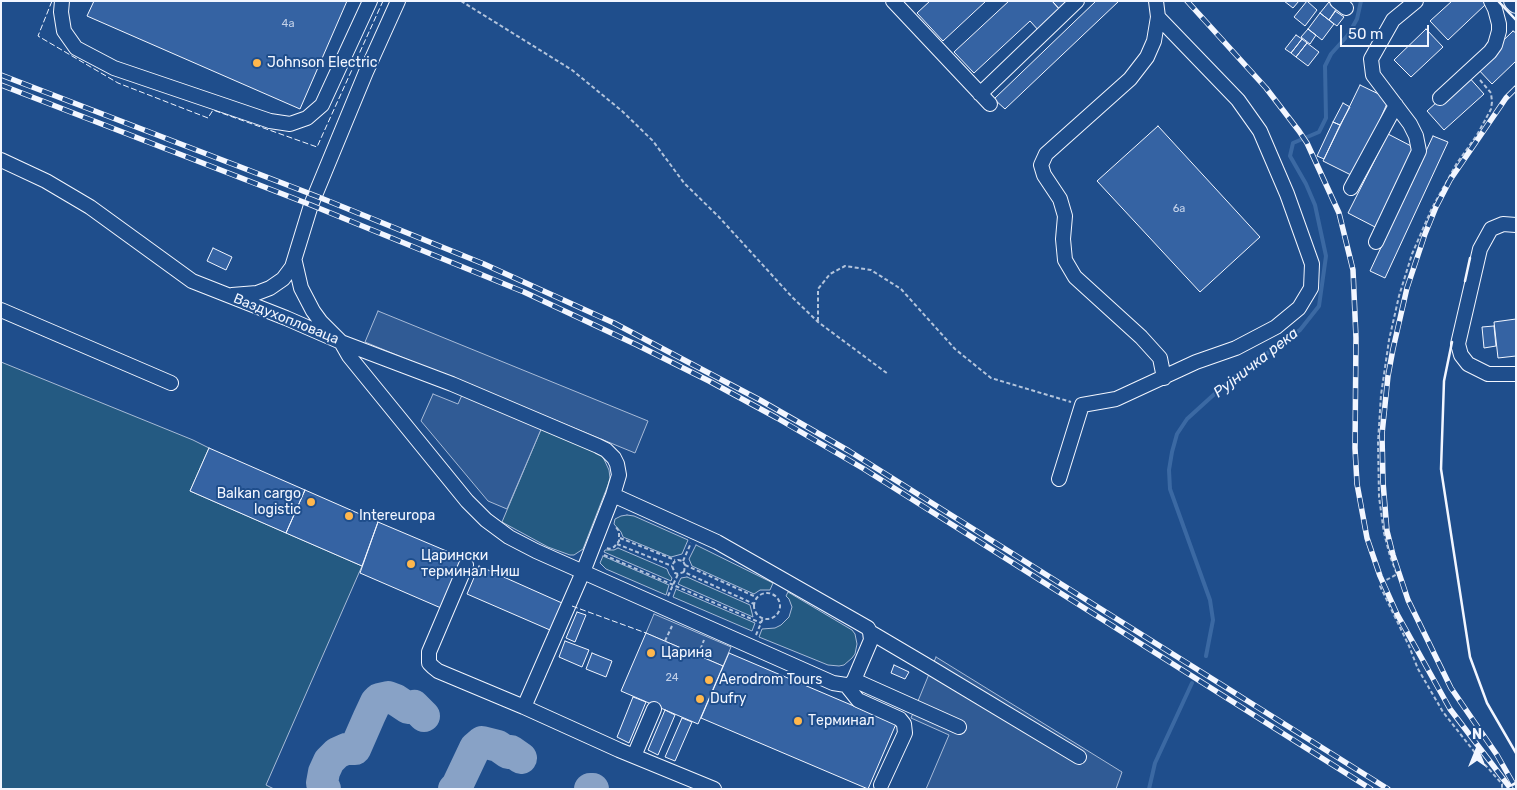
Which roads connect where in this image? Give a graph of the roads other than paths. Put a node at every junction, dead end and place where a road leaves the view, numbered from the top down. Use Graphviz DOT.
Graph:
graph roads {
  1 [pos="62,1"];
  2 [pos="370,1"];
  3 [pos="398,1"];
  4 [pos="893,1"];
  5 [pos="1077,1"];
  6 [pos="1156,1"];
  7 [pos="1416,1"];
  8 [pos="1491,1"];
  9 [pos="1513,1"];
  10 [pos="1516,4"];
  11 [pos="1158,17"];
  12 [pos="980,94"];
  13 [pos="1440,98"];
  14 [pos="990,104"];
  15 [pos="1396,105"];
  16 [pos="1,160"];
  17 [pos="1351,188"];
  18 [pos="1516,224"];
  19 [pos="1376,242"];
  20 [pos="295,262"];
  21 [pos="226,295"];
  22 [pos="1,310"];
  23 [pos="341,342"];
  24 [pos="1516,374"];
  25 [pos="1164,378"];
  26 [pos="171,383"];
  27 [pos="1059,479"];
  28 [pos="613,495"];
  29 [pos="466,565"];
  30 [pos="583,572"];
  31 [pos="870,632"];
  32 [pos="850,682"];
  33 [pos="524,707"];
  34 [pos="654,709"];
  35 [pos="959,727"];
  36 [pos="634,756"];
  37 [pos="1079,758"];
  38 [pos="881,785"];
  39 [pos="714,789"];
  1 -- 2 [label="street"];
  3 -- 20 [label="street, Ваздухопловаца"];
  4 -- 12 [label="street"];
  5 -- 12 [label="street"];
  6 -- 11 [label="street"];
  7 -- 15 [label="street"];
  8 -- 13 [label="street"];
  9 -- 10 [label="main road"];
  11 -- 25 [label="street"];
  11 -- 25 [label="street"];
  12 -- 14 [label="street"];
  15 -- 17 [label="street"];
  15 -- 19 [label="street"];
  16 -- 21 [label="street"];
  18 -- 24 [label="street"];
  20 -- 21 [label="street, Ваздухопловаца"];
  20 -- 23 [label="street"];
  21 -- 23 [label="street, Ваздухопловаца"];
  22 -- 26 [label="street"];
  23 -- 28 [label="street, Ваздухопловаца"];
  23 -- 30 [label="street"];
  25 -- 27 [label="street"];
  28 -- 30 [label="street, Ваздухопловаца"];
  28 -- 31 [label="street"];
  29 -- 33 [label="street"];
  30 -- 32 [label="street"];
  30 -- 33 [label="street, Ваздухопловаца"];
  31 -- 32 [label="street"];
  31 -- 37 [label="street"];
  32 -- 35 [label="street"];
  32 -- 38 [label="street"];
  33 -- 36 [label="street"];
  34 -- 36 [label="street"];
  36 -- 39 [label="street"];
}
